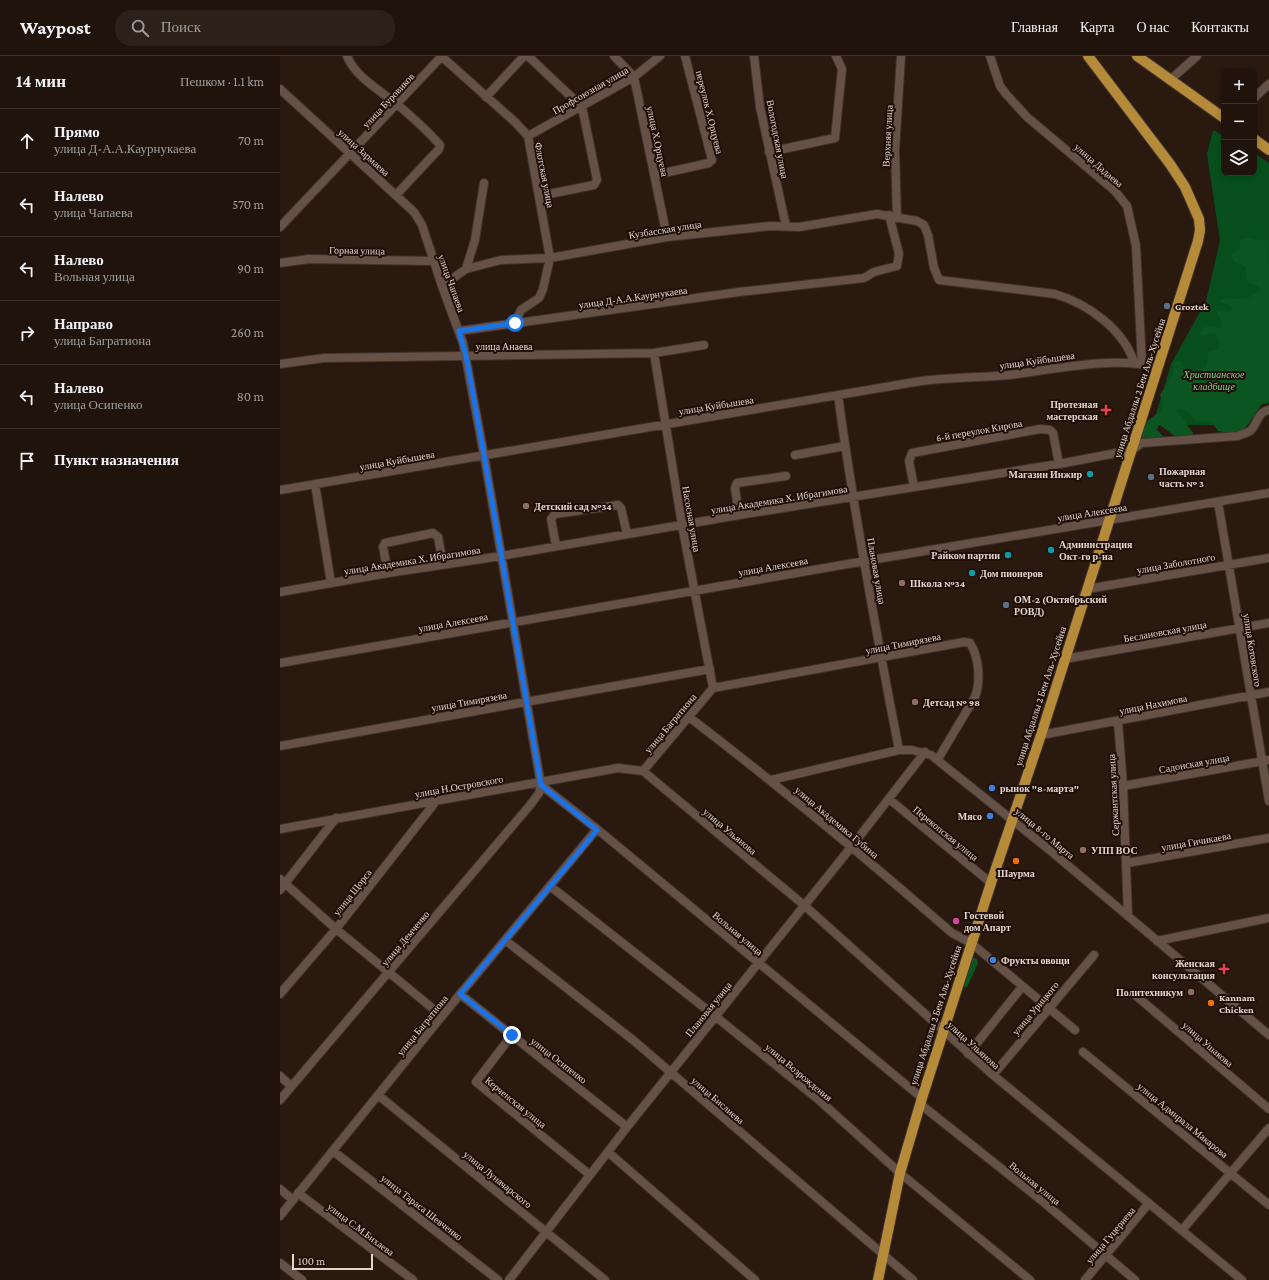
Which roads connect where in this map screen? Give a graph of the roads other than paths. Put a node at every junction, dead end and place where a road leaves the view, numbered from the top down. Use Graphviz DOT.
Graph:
graph roads {
  1 [pos="347,56"];
  2 [pos="442,56"];
  3 [pos="524,56"];
  4 [pos="528,56"];
  5 [pos="614,56"];
  6 [pos="660,56"];
  7 [pos="685,56"];
  8 [pos="754,56"];
  9 [pos="836,56"];
  10 [pos="901,56"];
  11 [pos="990,56"];
  12 [pos="1088,56"];
  13 [pos="1137,56"];
  14 [pos="1197,56"];
  15 [pos="634,77"];
  16 [pos="1170,80"];
  17 [pos="1269,84"];
  18 [pos="280,89"];
  19 [pos="1257,95"];
  20 [pos="486,97"];
  21 [pos="398,104"];
  22 [pos="582,107"];
  23 [pos="1221,116"];
  24 [pos="528,136"];
  25 [pos="1255,140"];
  26 [pos="1269,150"];
  27 [pos="769,152"];
  28 [pos="350,154"];
  29 [pos="655,175"];
  30 [pos="484,183"];
  31 [pos="396,195"];
  32 [pos="539,196"];
  33 [pos="893,217"];
  34 [pos="786,226"];
  35 [pos="280,227"];
  36 [pos="426,235"];
  37 [pos="667,237"];
  38 [pos="550,258"];
  39 [pos="433,261"];
  40 [pos="280,263"];
  41 [pos="466,269"];
  42 [pos="810,284"];
  43 [pos="442,286"];
  44 [pos="515,323"];
  45 [pos="459,331"];
  46 [pos="704,346"];
  47 [pos="654,353"];
  48 [pos="466,356"];
  49 [pos="1138,363"];
  50 [pos="280,364"];
  51 [pos="1158,367"];
  52 [pos="838,395"];
  53 [pos="1269,410"];
  54 [pos="666,423"];
  55 [pos="845,446"];
  56 [pos="1132,450"];
  57 [pos="484,455"];
  58 [pos="795,455"];
  59 [pos="1058,464"];
  60 [pos="786,476"];
  61 [pos="315,484"];
  62 [pos="914,487"];
  63 [pos="280,490"];
  64 [pos="1269,493"];
  65 [pos="854,497"];
  66 [pos="1218,502"];
  67 [pos="739,515"];
  68 [pos="1109,519"];
  69 [pos="682,525"];
  70 [pos="627,534"];
  71 [pos="556,546"];
  72 [pos="501,556"];
  73 [pos="1269,558"];
  74 [pos="865,560"];
  75 [pos="443,564"];
  76 [pos="1228,564"];
  77 [pos="388,573"];
  78 [pos="331,583"];
  79 [pos="1087,589"];
  80 [pos="695,590"];
  81 [pos="280,592"];
  82 [pos="513,622"];
  83 [pos="1269,623"];
  84 [pos="1239,628"];
  85 [pos="881,658"];
  86 [pos="1064,659"];
  87 [pos="280,663"];
  88 [pos="710,669"];
  89 [pos="713,688"];
  90 [pos="1269,692"];
  91 [pos="1250,695"];
  92 [pos="527,701"];
  93 [pos="689,717"];
  94 [pos="1118,721"];
  95 [pos="1040,735"];
  96 [pos="280,746"];
  97 [pos="899,750"];
  98 [pos="925,752"];
  99 [pos="938,759"];
  100 [pos="1265,760"];
  101 [pos="643,771"];
  102 [pos="771,780"];
  103 [pos="540,783"];
  104 [pos="1123,786"];
  105 [pos="889,799"];
  106 [pos="437,800"];
  107 [pos="1269,801"];
  108 [pos="336,818"];
  109 [pos="1012,819"];
  110 [pos="280,829"];
  111 [pos="597,830"];
  112 [pos="1269,838"];
  113 [pos="852,846"];
  114 [pos="1127,863"];
  115 [pos="991,883"];
  116 [pos="282,884"];
  117 [pos="550,886"];
  118 [pos="805,906"];
  119 [pos="1128,916"];
  120 [pos="1269,918"];
  121 [pos="336,929"];
  122 [pos="505,940"];
  123 [pos="1157,941"];
  124 [pos="971,942"];
  125 [pos="1094,955"];
  126 [pos="758,963"];
  127 [pos="389,972"];
  128 [pos="1022,987"];
  129 [pos="280,994"];
  130 [pos="460,994"];
  131 [pos="1134,994"];
  132 [pos="1048,1008"];
  133 [pos="442,1016"];
  134 [pos="716,1016"];
  135 [pos="1075,1030"];
  136 [pos="943,1031"];
  137 [pos="512,1035"];
  138 [pos="1269,1035"];
  139 [pos="1083,1052"];
  140 [pos="968,1054"];
  141 [pos="671,1072"];
  142 [pos="993,1075"];
  143 [pos="280,1076"];
  144 [pos="291,1086"];
  145 [pos="378,1095"];
  146 [pos="280,1100"];
  147 [pos="921,1101"];
  148 [pos="1269,1109"];
  149 [pos="627,1127"];
  150 [pos="1269,1128"];
  151 [pos="333,1151"];
  152 [pos="608,1152"];
  153 [pos="1231,1172"];
  154 [pos="900,1173"];
  155 [pos="590,1175"];
  156 [pos="280,1189"];
  157 [pos="295,1196"];
  158 [pos="1149,1203"];
  159 [pos="1269,1205"];
  160 [pos="280,1216"];
  161 [pos="1182,1230"];
  162 [pos="547,1231"];
  163 [pos="883,1255"];
  164 [pos="1105,1255"];
  165 [pos="280,1263"];
  166 [pos="302,1280"];
  167 [pos="413,1280"];
  168 [pos="498,1280"];
  169 [pos="509,1280"];
  170 [pos="605,1280"];
  171 [pos="755,1280"];
  172 [pos="878,1280"];
  173 [pos="913,1280"];
  174 [pos="1030,1280"];
  175 [pos="1085,1280"];
  176 [pos="1135,1280"];
  177 [pos="1242,1280"];
  1 -- 21 [label="street"];
  2 -- 20 [label="street, Флотская улица"];
  2 -- 21 [label="street, улица Буровиков"];
  3 -- 20 [label="street"];
  4 -- 22 [label="street"];
  5 -- 15 [label="street"];
  6 -- 15 [label="street, Профсоюзная улица"];
  7 -- 29 [label="street, переулок Х.Орцуева"];
  8 -- 27 [label="street, Вологодская улица"];
  9 -- 27 [label="street"];
  10 -- 33 [label="street, Верхняя улица"];
  11 -- 49 [label="street, улица Дадаева"];
  12 -- 51 [label="main road, улица Абдаллы 2 Бен Аль-Хусейна"];
  13 -- 16 [label="main road"];
  14 -- 16 [label="street"];
  15 -- 22 [label="street, Профсоюзная улица"];
  15 -- 29 [label="street, улица Х.Орцуева"];
  16 -- 23 [label="main road"];
  17 -- 19 [label="street"];
  18 -- 28 [label="street, улица Зармаева"];
  20 -- 24 [label="street, Флотская улица"];
  21 -- 28 [label="street, улица Буровиков"];
  21 -- 31 [label="street"];
  22 -- 24 [label="street, Профсоюзная улица"];
  22 -- 32 [label="street"];
  24 -- 32 [label="street, Флотская улица"];
  25 -- 26 [label="main road"];
  27 -- 34 [label="street, Вологодская улица"];
  28 -- 31 [label="street, улица Зармаева"];
  28 -- 35 [label="street, улица Буровиков"];
  29 -- 37 [label="street, улица Х.Орцуева"];
  30 -- 41 [label="street"];
  31 -- 36 [label="street, улица Зармаева"];
  32 -- 38 [label="street, Флотская улица"];
  33 -- 34 [label="street, Кузбасская улица"];
  33 -- 42 [label="street, Верхняя улица"];
  33 -- 49 [label="street, Кузбасская улица"];
  34 -- 37 [label="street, Кузбасская улица"];
  36 -- 39 [label="street, улица Чапаева"];
  37 -- 38 [label="street, Кузбасская улица"];
  38 -- 41 [label="street, Кузбасская улица"];
  38 -- 44 [label="street, Флотская улица"];
  39 -- 40 [label="street, Горная улица"];
  39 -- 43 [label="street, улица Чапаева"];
  41 -- 43 [label="street, Кузбасская улица"];
  42 -- 44 [label="street, улица Д-А.А.Каурнукаева"];
  43 -- 45 [label="street, улица Чапаева"];
  44 -- 45 [label="street, улица Д-А.А.Каурнукаева"];
  45 -- 48 [label="street, улица Чапаева"];
  46 -- 47 [label="street, улица Анаева"];
  47 -- 48 [label="street, улица Анаева"];
  47 -- 54 [label="street, Насосная улица"];
  48 -- 50 [label="street, улица Анаева"];
  48 -- 57 [label="street, улица Чапаева"];
  49 -- 51 [label="street, улица Куйбышева"];
  49 -- 52 [label="street, улица Куйбышева"];
  51 -- 56 [label="main road, улица Абдаллы 2 Бен Аль-Хусейна"];
  52 -- 54 [label="street, улица Куйбышева"];
  52 -- 55 [label="street, Плановая улица"];
  53 -- 56 [label="street, улица Академика Х. Ибрагимова"];
  54 -- 57 [label="street, улица Куйбышева"];
  54 -- 69 [label="street, Насосная улица"];
  55 -- 58 [label="street"];
  55 -- 65 [label="street, Плановая улица"];
  56 -- 59 [label="street, улица Академика Х. Ибрагимова"];
  56 -- 68 [label="main road, улица Абдаллы 2 Бен Аль-Хусейна"];
  57 -- 61 [label="street, улица Куйбышева"];
  57 -- 72 [label="street, улица Чапаева"];
  59 -- 62 [label="street, улица Академика Х. Ибрагимова"];
  59 -- 62 [label="street, 6-й переулок Кирова"];
  60 -- 67 [label="street"];
  61 -- 63 [label="street, улица Куйбышева"];
  61 -- 78 [label="street"];
  62 -- 65 [label="street, улица Академика Х. Ибрагимова"];
  64 -- 66 [label="street, улица Алексеева"];
  65 -- 67 [label="street, улица Академика Х. Ибрагимова"];
  65 -- 74 [label="street, Плановая улица"];
  66 -- 68 [label="street, улица Алексеева"];
  66 -- 76 [label="street, улица Котовского"];
  67 -- 69 [label="street, улица Академика Х. Ибрагимова"];
  68 -- 74 [label="street, улица Алексеева"];
  68 -- 79 [label="main road, улица Абдаллы 2 Бен Аль-Хусейна"];
  69 -- 70 [label="street, улица Академика Х. Ибрагимова"];
  69 -- 80 [label="street, Насосная улица"];
  70 -- 71 [label="street, улица Академика Х. Ибрагимова"];
  70 -- 71 [label="street"];
  71 -- 72 [label="street, улица Академика Х. Ибрагимова"];
  72 -- 75 [label="street, улица Академика Х. Ибрагимова"];
  72 -- 82 [label="street, улица Чапаева"];
  73 -- 76 [label="street, улица Заболотного"];
  74 -- 80 [label="street, улица Алексеева"];
  74 -- 85 [label="street, Плановая улица"];
  75 -- 77 [label="street, улица Академика Х. Ибрагимова"];
  75 -- 77 [label="street"];
  76 -- 79 [label="street, улица Заболотного"];
  76 -- 84 [label="street, улица Котовского"];
  77 -- 78 [label="street, улица Академика Х. Ибрагимова"];
  78 -- 81 [label="street, улица Академика Х. Ибрагимова"];
  79 -- 86 [label="main road, улица Абдаллы 2 Бен Аль-Хусейна"];
  80 -- 82 [label="street, улица Алексеева"];
  80 -- 88 [label="street, Насосная улица"];
  82 -- 87 [label="street, улица Алексеева"];
  82 -- 92 [label="street, улица Чапаева"];
  83 -- 84 [label="street, Беслановская улица"];
  84 -- 86 [label="street, Беслановская улица"];
  84 -- 91 [label="street, улица Котовского"];
  85 -- 89 [label="street, улица Тимирязева"];
  85 -- 97 [label="street, Плановая улица"];
  85 -- 99 [label="street, улица Тимирязева"];
  86 -- 95 [label="main road, улица Абдаллы 2 Бен Аль-Хусейна"];
  88 -- 89 [label="street, Насосная улица"];
  88 -- 92 [label="street, улица Тимирязева"];
  89 -- 93 [label="street, улица Багратиона"];
  90 -- 91 [label="street, улица Нахимова"];
  91 -- 94 [label="street, улица Нахимова"];
  91 -- 100 [label="street, улица Котовского"];
  92 -- 96 [label="street, улица Тимирязева"];
  92 -- 103 [label="street, улица Чапаева"];
  93 -- 101 [label="street, улица Багратиона"];
  93 -- 102 [label="street, улица Академика Губина"];
  94 -- 95 [label="street, улица Нахимова"];
  94 -- 104 [label="street, Сержантская улица"];
  95 -- 109 [label="main road, улица Абдаллы 2 Бен Аль-Хусейна"];
  97 -- 98 [label="street, улица 8-го Марта"];
  97 -- 102 [label="street, улица 8-го Марта"];
  98 -- 99 [label="street, улица 8-го Марта"];
  98 -- 105 [label="street, Плановая улица"];
  99 -- 109 [label="street, улица 8-го Марта"];
  100 -- 104 [label="street, Садонская улица"];
  100 -- 107 [label="street, улица Котовского"];
  101 -- 103 [label="street, улица Н.Островского"];
  101 -- 118 [label="street, улица Ульянова"];
  102 -- 113 [label="street, улица Академика Губина"];
  103 -- 106 [label="street, улица Н.Островского"];
  103 -- 111 [label="street, Вольная улица"];
  103 -- 127 [label="street, улица Демченко"];
  104 -- 114 [label="street, Сержантская улица"];
  105 -- 113 [label="street, Плановая улица"];
  105 -- 115 [label="street, Перекопская улица"];
  106 -- 108 [label="street, улица Н.Островского"];
  106 -- 121 [label="street, улица Щорса"];
  108 -- 110 [label="street, улица Н.Островского"];
  108 -- 116 [label="street"];
  109 -- 115 [label="main road, улица Абдаллы 2 Бен Аль-Хусейна"];
  109 -- 119 [label="street, улица 8-го Марта"];
  111 -- 117 [label="street, улица Багратиона"];
  111 -- 126 [label="street, Вольная улица"];
  112 -- 114 [label="street, улица Гичикаева"];
  113 -- 118 [label="street, Плановая улица"];
  113 -- 124 [label="street, улица Академика Губина"];
  114 -- 119 [label="street, Сержантская улица"];
  115 -- 124 [label="main road, улица Абдаллы 2 Бен Аль-Хусейна"];
  116 -- 121 [label="street"];
  117 -- 122 [label="street, улица Багратиона"];
  117 -- 134 [label="street, улица Возрождения"];
  118 -- 126 [label="street, Плановая улица"];
  118 -- 136 [label="street, улица Ульянова"];
  119 -- 123 [label="street, улица 8-го Марта"];
  120 -- 123 [label="street"];
  121 -- 127 [label="street"];
  121 -- 129 [label="street, улица Щорса"];
  122 -- 130 [label="street, улица Багратиона"];
  122 -- 141 [label="street, улица Бислиева"];
  123 -- 138 [label="street, улица 8-го Марта"];
  124 -- 128 [label="street"];
  124 -- 136 [label="main road, улица Абдаллы 2 Бен Аль-Хусейна"];
  125 -- 132 [label="street, улица Урицкого"];
  126 -- 134 [label="street, Плановая улица"];
  126 -- 147 [label="street, Вольная улица"];
  127 -- 133 [label="street"];
  127 -- 144 [label="street, улица Демченко"];
  128 -- 132 [label="street"];
  128 -- 140 [label="street"];
  130 -- 133 [label="street, улица Багратиона"];
  130 -- 137 [label="street, улица Осипенко"];
  131 -- 148 [label="street, улица Ушакова"];
  132 -- 135 [label="street"];
  132 -- 142 [label="street, улица Урицкого"];
  133 -- 145 [label="street, улица Багратиона"];
  134 -- 141 [label="street, Плановая улица"];
  134 -- 154 [label="street, улица Возрождения"];
  136 -- 140 [label="street, улица Ульянова"];
  136 -- 147 [label="main road, улица Абдаллы 2 Бен Аль-Хусейна"];
  137 -- 149 [label="street, улица Осипенко"];
  137 -- 155 [label="street, Керченская улица"];
  139 -- 153 [label="street, улица Адмирала Макарова"];
  140 -- 142 [label="street, улица Ульянова"];
  141 -- 149 [label="street, Плановая улица"];
  141 -- 163 [label="street, улица Бислиева"];
  142 -- 158 [label="street, улица Ульянова"];
  143 -- 144 [label="street"];
  144 -- 146 [label="street, улица Демченко"];
  145 -- 151 [label="street, улица Багратиона"];
  145 -- 162 [label="street, улица Луначарского"];
  147 -- 154 [label="main road, улица Абдаллы 2 Бен Аль-Хусейна"];
  147 -- 164 [label="street, Вольная улица"];
  149 -- 152 [label="street, Плановая улица"];
  150 -- 153 [label="street"];
  151 -- 157 [label="street, улица Багратиона"];
  151 -- 168 [label="street, улица Тараса Шевченко"];
  152 -- 155 [label="street, Плановая улица"];
  152 -- 171 [label="street"];
  153 -- 159 [label="street, улица Адмирала Макарова"];
  153 -- 161 [label="street"];
  154 -- 163 [label="main road, улица Абдаллы 2 Бен Аль-Хусейна"];
  154 -- 174 [label="street, улица Возрождения"];
  155 -- 162 [label="street, Плановая улица"];
  156 -- 157 [label="street, улица С.М.Бихаева"];
  157 -- 160 [label="street, улица Багратиона"];
  157 -- 167 [label="street, улица С.М.Бихаева"];
  158 -- 161 [label="street, улица Ульянова"];
  158 -- 164 [label="street, улица Гуцериева"];
  161 -- 177 [label="street, улица Ульянова"];
  162 -- 169 [label="street, Плановая улица"];
  162 -- 170 [label="street, улица Луначарского"];
  163 -- 172 [label="main road, улица Абдаллы 2 Бен Аль-Хусейна"];
  163 -- 173 [label="street, улица Бислиева"];
  164 -- 175 [label="street, улица Гуцериева"];
  164 -- 176 [label="street, Вольная улица"];
  165 -- 166 [label="street"];
}
